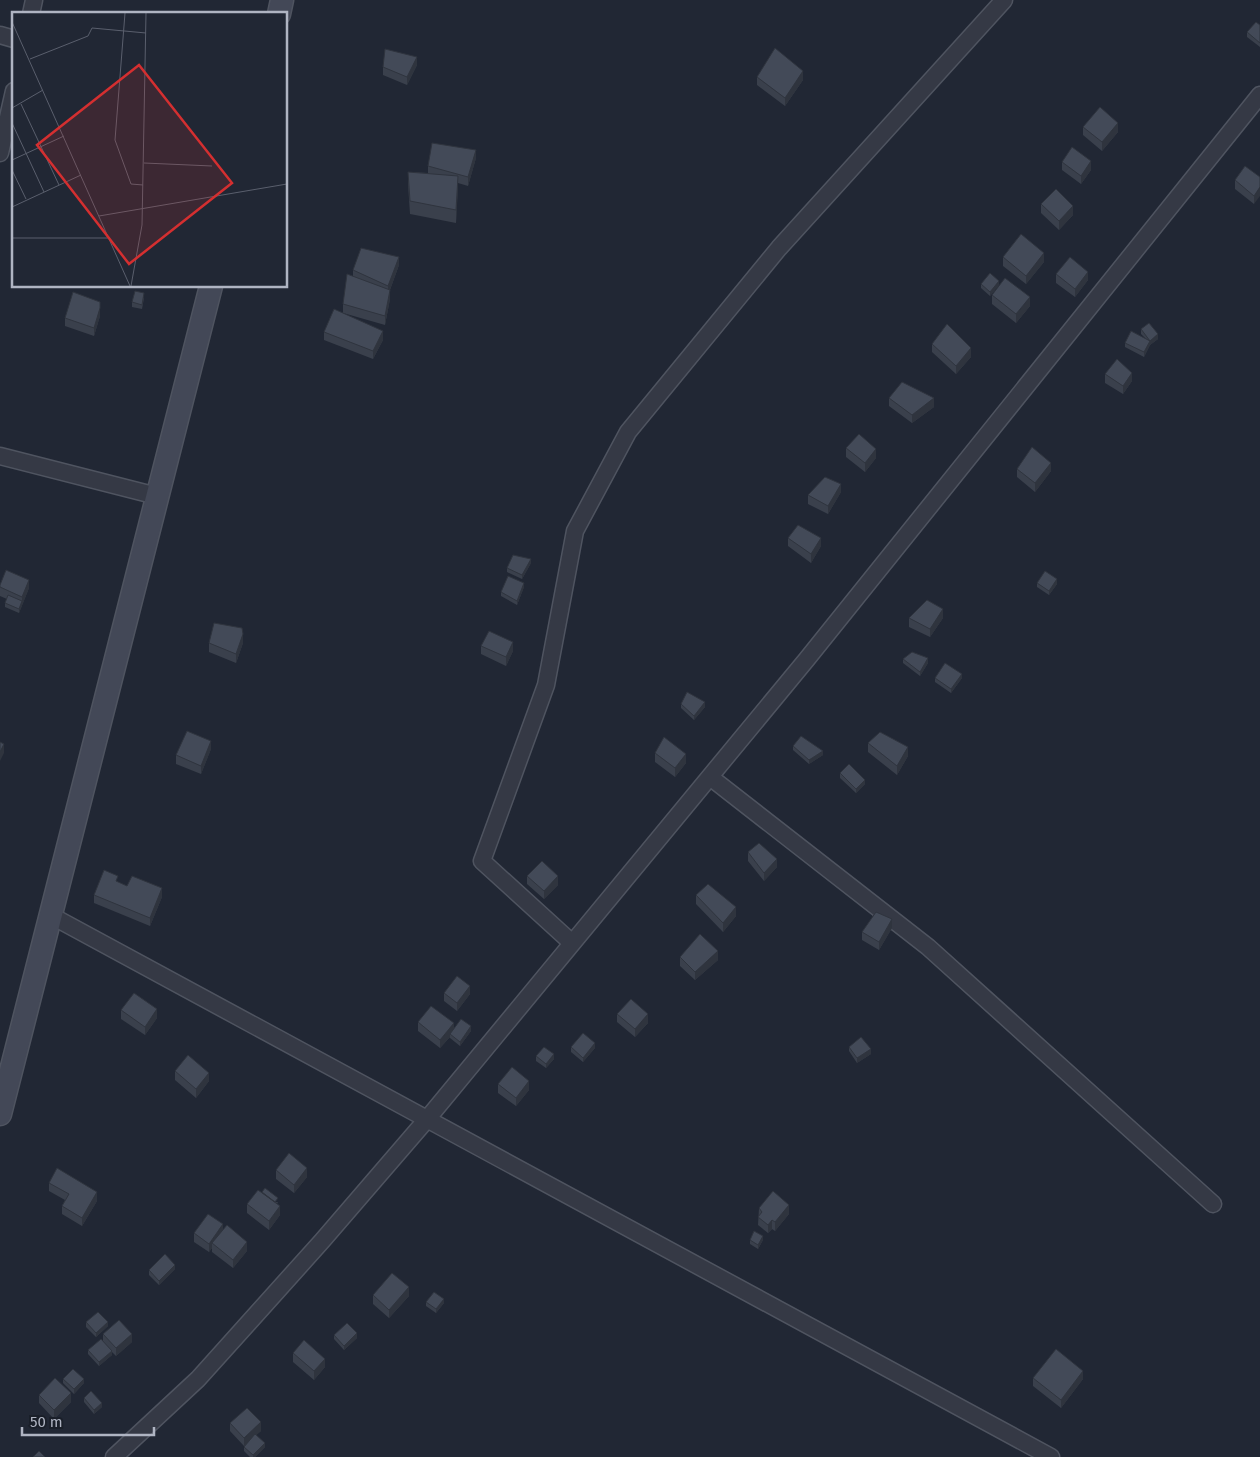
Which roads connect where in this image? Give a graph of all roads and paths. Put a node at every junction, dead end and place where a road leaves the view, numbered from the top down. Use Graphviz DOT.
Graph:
graph roads {
  1 [pos="1004,0"];
  2 [pos="1260,96"];
  3 [pos="12,99"];
  4 [pos="0,153"];
  5 [pos="210,288"];
  6 [pos="0,456"];
  7 [pos="157,496"];
  8 [pos="710,777"];
  9 [pos="50,915"];
  10 [pos="572,943"];
  11 [pos="0,1114"];
  12 [pos="428,1118"];
  13 [pos="1213,1204"];
  14 [pos="114,1457"];
  15 [pos="1051,1457"];
  1 -- 10 [label="street"];
  2 -- 8 [label="street"];
  3 -- 4 [label="street"];
  5 -- 7 [label="main road"];
  6 -- 7 [label="street"];
  7 -- 9 [label="main road"];
  8 -- 10 [label="street"];
  8 -- 13 [label="street"];
  9 -- 11 [label="main road"];
  9 -- 12 [label="street"];
  10 -- 12 [label="street"];
  12 -- 14 [label="street"];
  12 -- 15 [label="street"];
}
